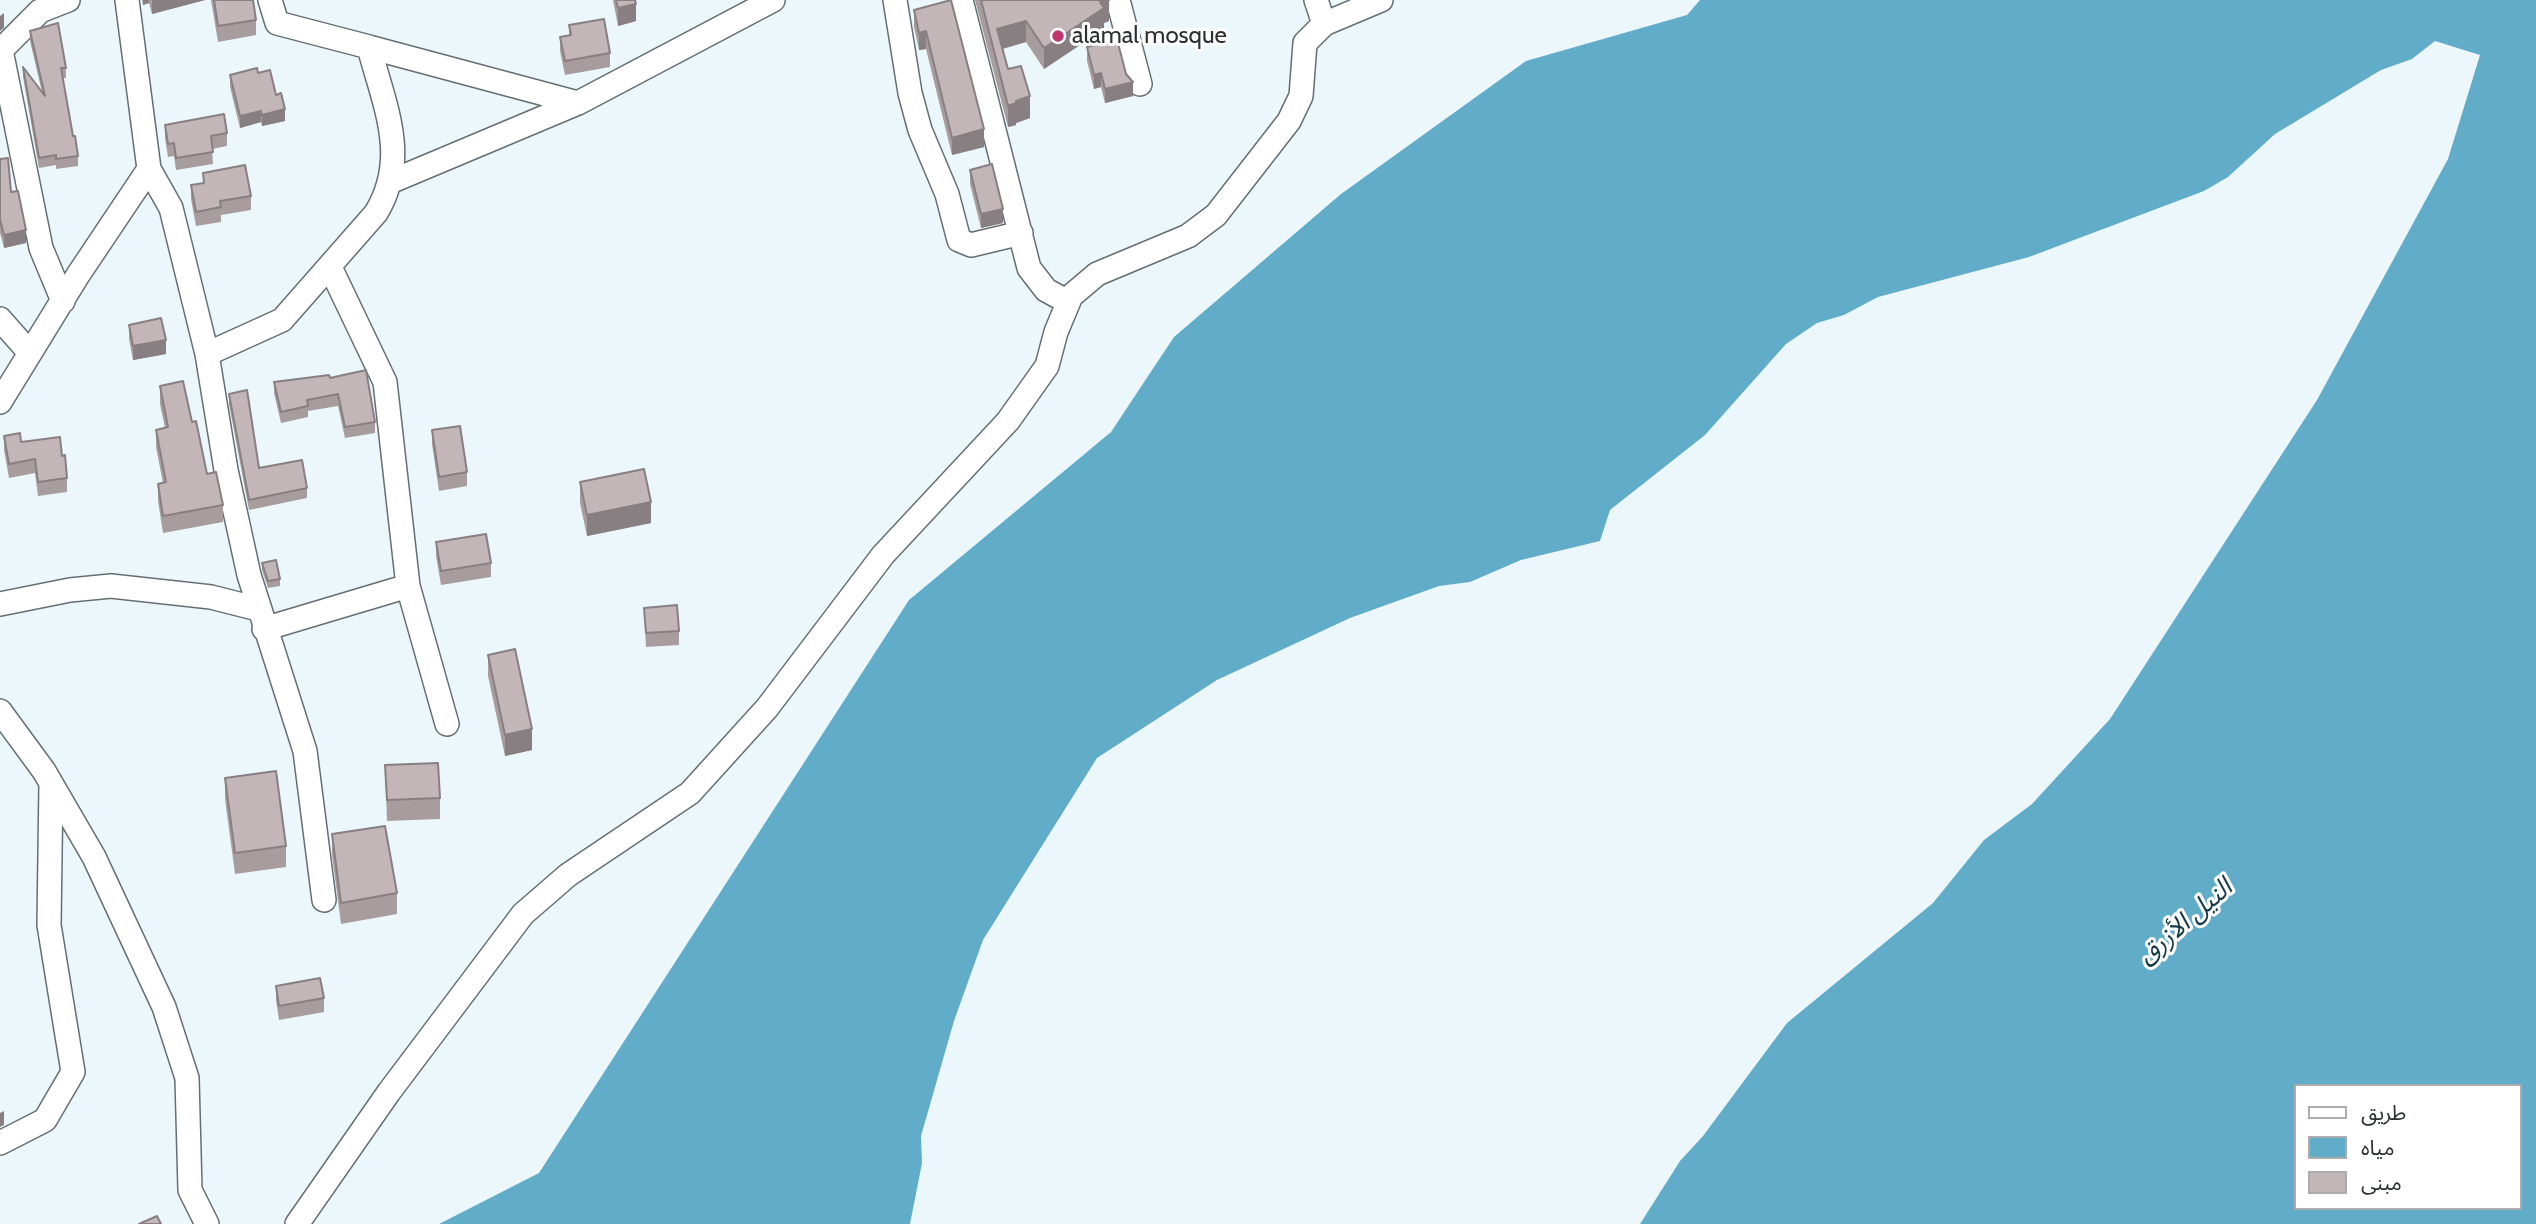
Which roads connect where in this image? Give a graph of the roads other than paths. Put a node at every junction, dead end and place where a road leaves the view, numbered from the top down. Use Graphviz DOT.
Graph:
graph roads {
  1 [pos="68,0"];
  2 [pos="127,0"];
  3 [pos="270,0"];
  4 [pos="773,0"];
  5 [pos="895,0"];
  6 [pos="961,0"];
  7 [pos="1118,0"];
  8 [pos="1316,0"];
  9 [pos="1381,0"];
  10 [pos="1324,24"];
  11 [pos="369,47"];
  12 [pos="1,50"];
  13 [pos="1140,84"];
  14 [pos="578,103"];
  15 [pos="149,169"];
  16 [pos="390,182"];
  17 [pos="1021,233"];
  18 [pos="330,267"];
  19 [pos="63,302"];
  20 [pos="1068,302"];
  21 [pos="0,319"];
  22 [pos="30,354"];
  23 [pos="207,354"];
  24 [pos="0,402"];
  25 [pos="408,586"];
  26 [pos="0,604"];
  27 [pos="261,619"];
  28 [pos="0,711"];
  29 [pos="447,724"];
  30 [pos="51,783"];
  31 [pos="324,900"];
  32 [pos="0,1143"];
  33 [pos="207,1224"];
  34 [pos="297,1224"];
  1 -- 12 [label="street"];
  2 -- 15 [label="street"];
  3 -- 11 [label="street"];
  4 -- 14 [label="street"];
  5 -- 17 [label="street"];
  6 -- 17 [label="street"];
  7 -- 13 [label="street"];
  8 -- 10 [label="street"];
  9 -- 10 [label="street"];
  10 -- 20 [label="street"];
  11 -- 14 [label="street"];
  11 -- 16 [label="street"];
  12 -- 19 [label="street"];
  14 -- 16 [label="street"];
  15 -- 19 [label="street"];
  15 -- 23 [label="street"];
  16 -- 18 [label="street"];
  17 -- 20 [label="street"];
  18 -- 23 [label="street"];
  18 -- 25 [label="street"];
  19 -- 22 [label="street"];
  20 -- 34 [label="street"];
  21 -- 22 [label="street"];
  22 -- 24 [label="street"];
  23 -- 27 [label="street"];
  25 -- 27 [label="street"];
  25 -- 29 [label="street"];
  26 -- 27 [label="street"];
  27 -- 31 [label="street"];
  28 -- 30 [label="street"];
  30 -- 32 [label="street"];
  30 -- 33 [label="street"];
}
